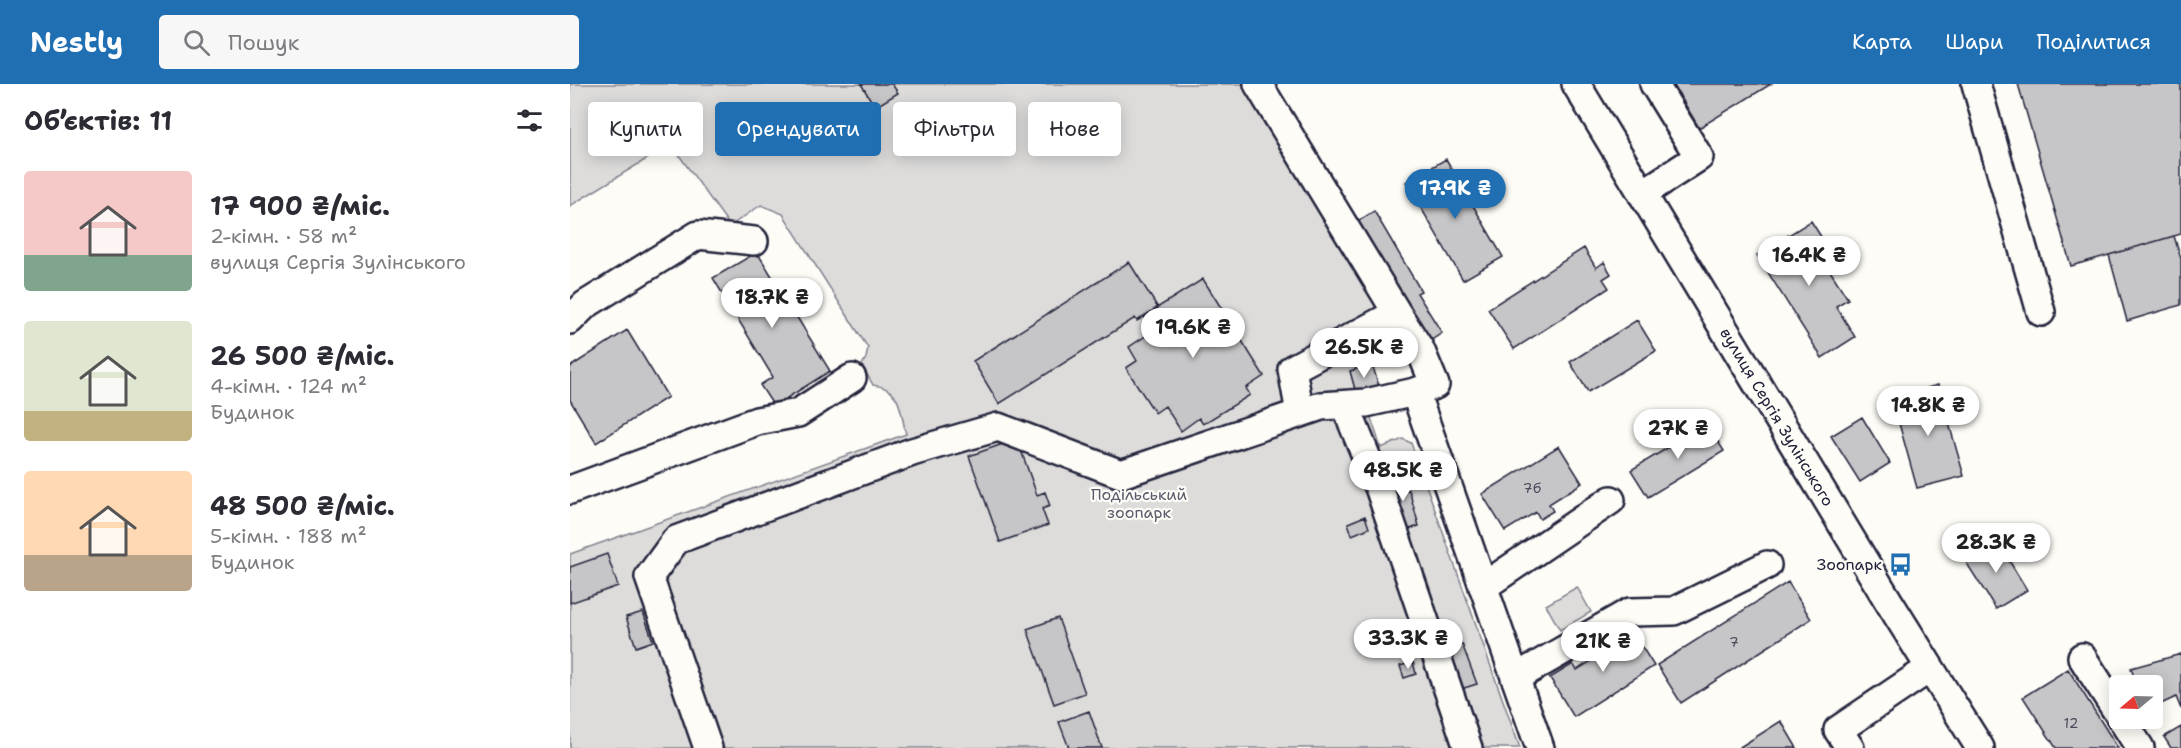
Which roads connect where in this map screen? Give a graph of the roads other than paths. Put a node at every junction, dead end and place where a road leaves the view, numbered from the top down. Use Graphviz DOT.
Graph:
graph roads {
  1 [pos="1258,84"];
  2 [pos="1576,84"];
  3 [pos="1654,84"];
  4 [pos="1976,84"];
  5 [pos="1642,194"];
  6 [pos="754,241"];
  7 [pos="2041,312"];
  8 [pos="1397,313"];
  9 [pos="570,320"];
  10 [pos="852,378"];
  11 [pos="1415,393"];
  12 [pos="1345,405"];
  13 [pos="1300,413"];
  14 [pos="570,490"];
  15 [pos="1611,500"];
  16 [pos="1767,565"];
  17 [pos="1483,587"];
  18 [pos="2082,657"];
  19 [pos="1930,668"];
  20 [pos="1515,678"];
  21 [pos="2109,700"];
  22 [pos="2128,729"];
  23 [pos="708,748"];
  24 [pos="1468,748"];
  25 [pos="1540,748"];
  26 [pos="1850,748"];
  27 [pos="1980,748"];
  28 [pos="2140,748"];
  1 -- 8 [label="street"];
  2 -- 5 [label="street, вулиця Сергія Зулінського"];
  3 -- 5 [label="street"];
  4 -- 7 [label="street"];
  5 -- 19 [label="street, вулиця Сергія Зулінського"];
  6 -- 9 [label="street"];
  8 -- 11 [label="street"];
  8 -- 13 [label="street"];
  10 -- 14 [label="street"];
  11 -- 12 [label="street"];
  11 -- 17 [label="street"];
  12 -- 13 [label="street"];
  12 -- 24 [label="street"];
  13 -- 23 [label="street"];
  15 -- 17 [label="street"];
  16 -- 20 [label="street"];
  17 -- 20 [label="street"];
  18 -- 21 [label="street"];
  19 -- 26 [label="street"];
  19 -- 27 [label="street, вулиця Сергія Зулінського"];
  20 -- 25 [label="street"];
  22 -- 28 [label="street"];
}
